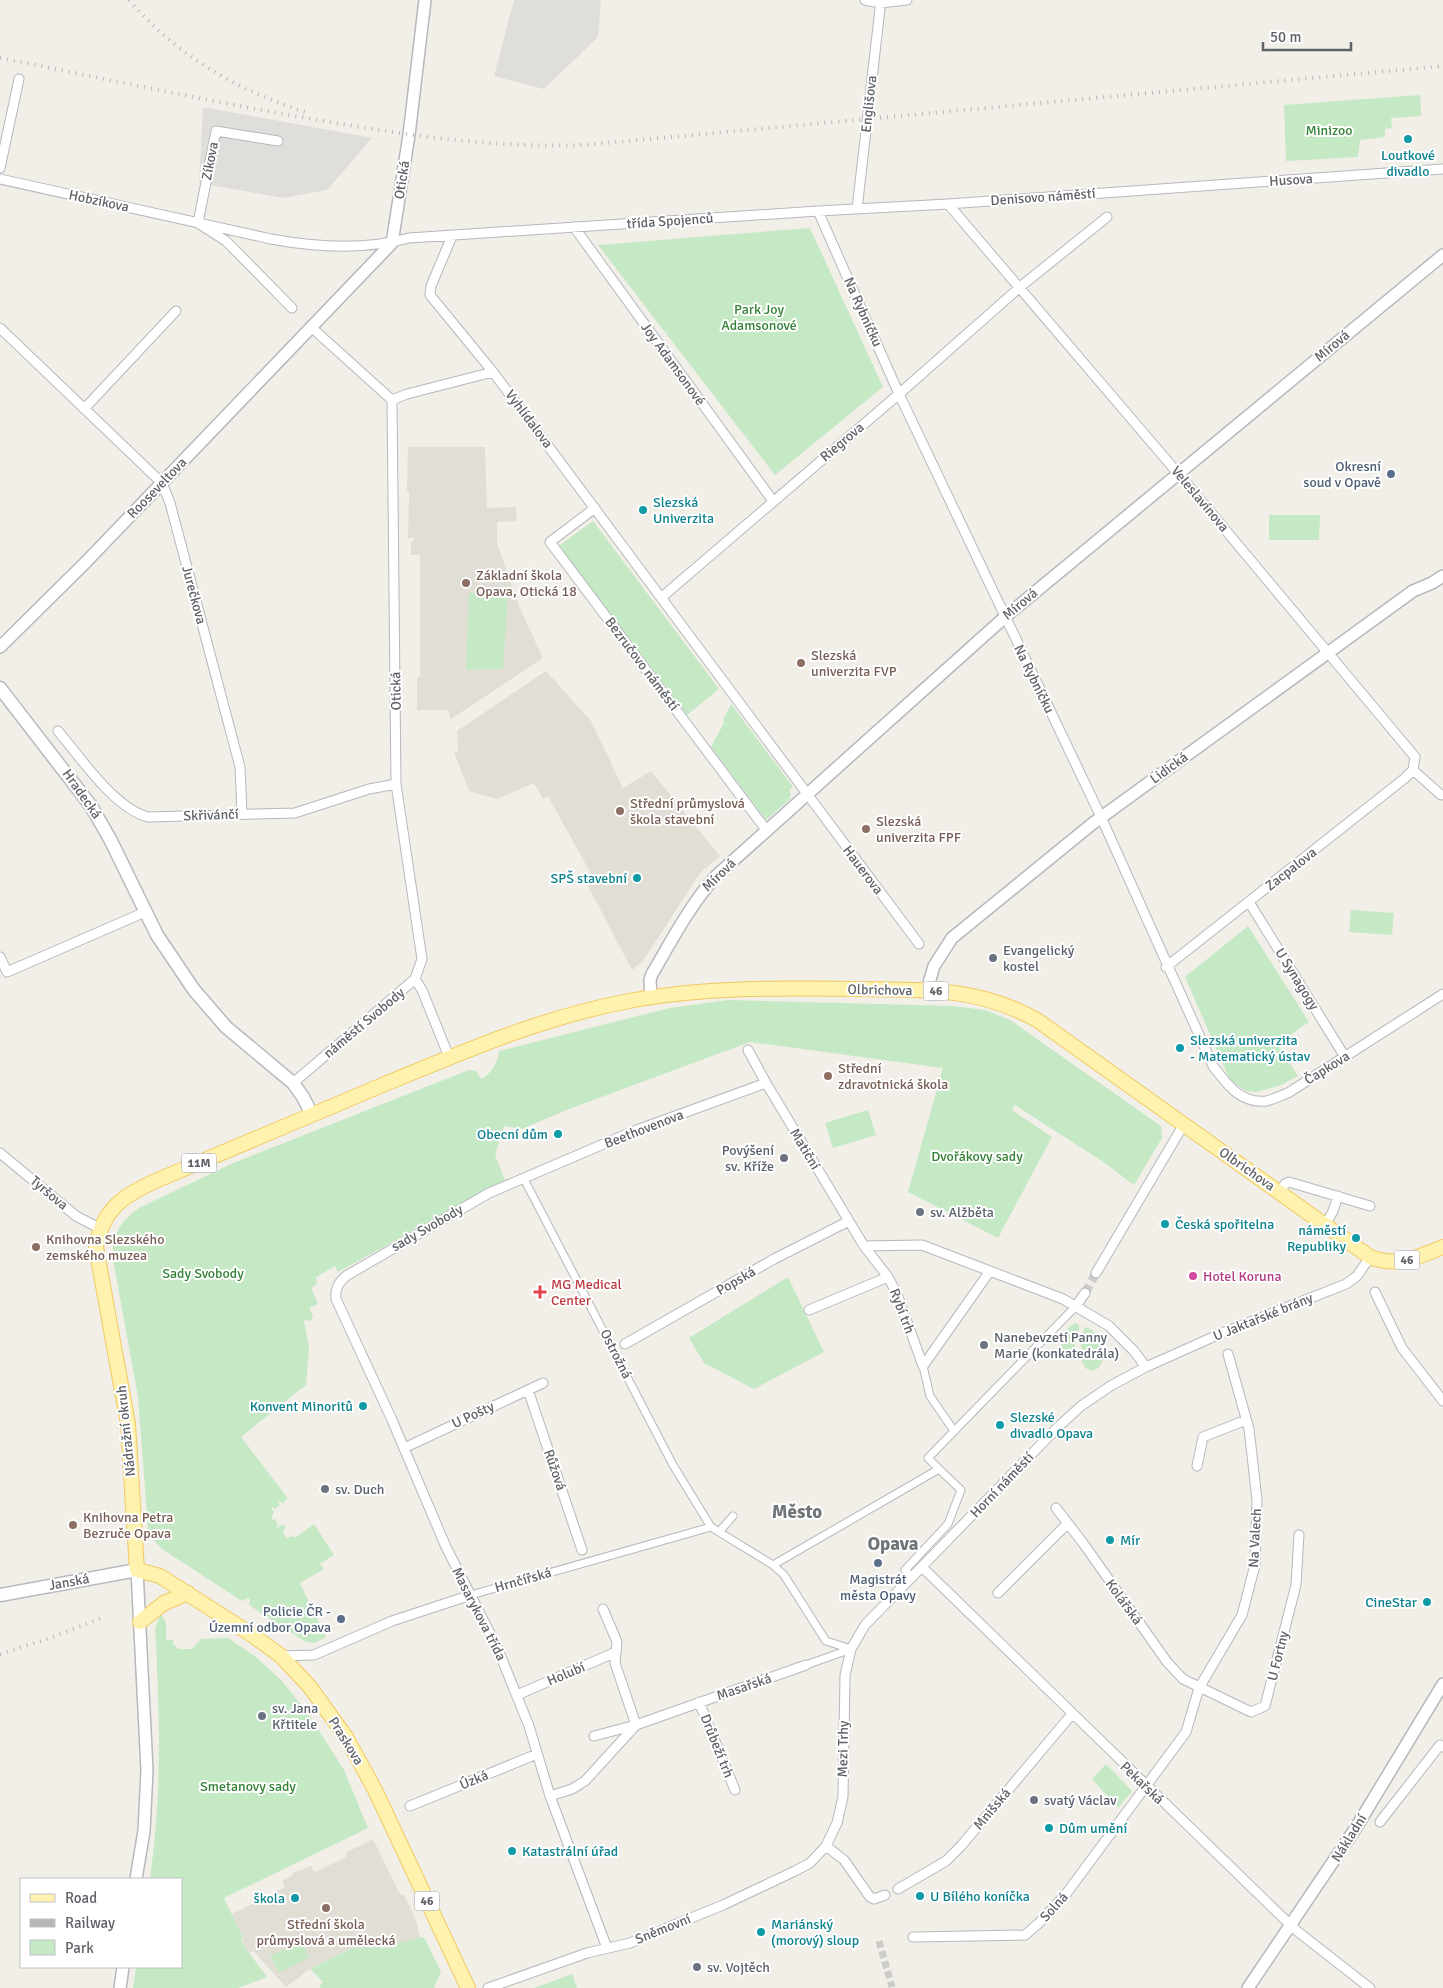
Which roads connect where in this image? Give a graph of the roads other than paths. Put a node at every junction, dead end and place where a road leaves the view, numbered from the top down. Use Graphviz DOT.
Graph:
graph roads {
  1 [pos="425,0"];
  2 [pos="865,0"];
  3 [pos="907,0"];
  4 [pos="881,2"];
  5 [pos="19,79"];
  6 [pos="278,141"];
  7 [pos="0,168"];
  8 [pos="1443,169"];
  9 [pos="0,179"];
  10 [pos="1138,191"];
  11 [pos="948,204"];
  12 [pos="858,208"];
  13 [pos="818,211"];
  14 [pos="1107,216"];
  15 [pos="198,223"];
  16 [pos="574,227"];
  17 [pos="452,236"];
  18 [pos="392,243"];
  19 [pos="1443,254"];
  20 [pos="1020,287"];
  21 [pos="292,308"];
  22 [pos="176,311"];
  23 [pos="311,327"];
  24 [pos="0,328"];
  25 [pos="493,372"];
  26 [pos="899,394"];
  27 [pos="392,400"];
  28 [pos="84,409"];
  29 [pos="1178,473"];
  30 [pos="162,483"];
  31 [pos="773,501"];
  32 [pos="596,508"];
  33 [pos="1443,576"];
  34 [pos="662,596"];
  35 [pos="1005,617"];
  36 [pos="0,646"];
  37 [pos="1329,652"];
  38 [pos="0,688"];
  39 [pos="58,731"];
  40 [pos="1413,770"];
  41 [pos="396,784"];
  42 [pos="807,795"];
  43 [pos="1441,795"];
  44 [pos="242,814"];
  45 [pos="1101,817"];
  46 [pos="767,831"];
  47 [pos="1249,902"];
  48 [pos="145,912"];
  49 [pos="919,944"];
  50 [pos="0,957"];
  51 [pos="1166,967"];
  52 [pos="415,979"];
  53 [pos="927,990"];
  54 [pos="1443,994"];
  55 [pos="650,997"];
  56 [pos="467,1050"];
  57 [pos="748,1050"];
  58 [pos="449,1057"];
  59 [pos="1345,1057"];
  60 [pos="1212,1066"];
  61 [pos="293,1083"];
  62 [pos="766,1083"];
  63 [pos="312,1115"];
  64 [pos="1184,1124"];
  65 [pos="0,1153"];
  66 [pos="524,1179"];
  67 [pos="1280,1192"];
  68 [pos="1338,1196"];
  69 [pos="1370,1206"];
  70 [pos="848,1221"];
  71 [pos="1325,1226"];
  72 [pos="100,1228"];
  73 [pos="864,1246"];
  74 [pos="1443,1247"];
  75 [pos="1370,1257"];
  76 [pos="990,1271"];
  77 [pos="1096,1273"];
  78 [pos="888,1277"];
  79 [pos="337,1287"];
  80 [pos="1375,1292"];
  81 [pos="1085,1293"];
  82 [pos="1076,1306"];
  83 [pos="809,1310"];
  84 [pos="625,1344"];
  85 [pos="1228,1354"];
  86 [pos="923,1366"];
  87 [pos="1146,1367"];
  88 [pos="543,1383"];
  89 [pos="528,1390"];
  90 [pos="1443,1401"];
  91 [pos="1246,1420"];
  92 [pos="954,1431"];
  93 [pos="404,1448"];
  94 [pos="1197,1466"];
  95 [pos="939,1469"];
  96 [pos="1056,1508"];
  97 [pos="732,1516"];
  98 [pos="1067,1524"];
  99 [pos="711,1527"];
  100 [pos="719,1532"];
  101 [pos="1299,1535"];
  102 [pos="582,1550"];
  103 [pos="773,1564"];
  104 [pos="923,1568"];
  105 [pos="137,1570"];
  106 [pos="913,1578"];
  107 [pos="188,1593"];
  108 [pos="998,1593"];
  109 [pos="0,1595"];
  110 [pos="471,1595"];
  111 [pos="603,1609"];
  112 [pos="140,1622"];
  113 [pos="851,1649"];
  114 [pos="616,1652"];
  115 [pos="281,1656"];
  116 [pos="806,1665"];
  117 [pos="1443,1684"];
  118 [pos="1199,1688"];
  119 [pos="517,1695"];
  120 [pos="699,1702"];
  121 [pos="1072,1714"];
  122 [pos="636,1724"];
  123 [pos="594,1736"];
  124 [pos="1443,1747"];
  125 [pos="537,1754"];
  126 [pos="1146,1786"];
  127 [pos="735,1790"];
  128 [pos="550,1796"];
  129 [pos="410,1806"];
  130 [pos="1380,1822"];
  131 [pos="826,1846"];
  132 [pos="136,1878"];
  133 [pos="898,1889"];
  134 [pos="886,1896"];
  135 [pos="1291,1925"];
  136 [pos="913,1937"];
  137 [pos="608,1948"];
  138 [pos="123,1968"];
  139 [pos="120,1988"];
  140 [pos="468,1988"];
  141 [pos="488,1988"];
  142 [pos="1248,1988"];
  143 [pos="1370,1988"];
  1 -- 18 [label="street, Otická"];
  2 -- 4 [label="street"];
  3 -- 4 [label="street"];
  4 -- 12 [label="street, Englišova"];
  5 -- 7 [label="street"];
  6 -- 15 [label="street, Zíkova"];
  8 -- 10 [label="street, Husova"];
  9 -- 15 [label="street, Hobzíkova"];
  10 -- 11 [label="street, Denisovo náměstí"];
  11 -- 12 [label="street, třída Spojenců"];
  11 -- 20 [label="street, Veleslavínova"];
  12 -- 13 [label="street, třída Spojenců"];
  13 -- 16 [label="street, třída Spojenců"];
  13 -- 26 [label="street, Na Rybníčku"];
  14 -- 20 [label="street, Riegrova"];
  15 -- 18 [label="street, Hobzíkova"];
  15 -- 21 [label="street, Hobzíkova"];
  16 -- 17 [label="street, třída Spojenců"];
  16 -- 31 [label="street, Joy Adamsonové"];
  17 -- 18 [label="street, třída Spojenců"];
  17 -- 25 [label="street, Vyhlídalova"];
  18 -- 23 [label="street"];
  19 -- 29 [label="street, Mírová"];
  20 -- 26 [label="street, Riegrova"];
  20 -- 29 [label="street, Veleslavínova"];
  22 -- 28 [label="street"];
  23 -- 27 [label="street"];
  23 -- 30 [label="street, Rooseveltova"];
  24 -- 28 [label="street, Jurečkova"];
  25 -- 27 [label="street"];
  25 -- 32 [label="street, Vyhlídalova"];
  26 -- 31 [label="street, Riegrova"];
  26 -- 35 [label="street, Na Rybníčku"];
  27 -- 41 [label="street, Otická"];
  28 -- 30 [label="street, Jurečkova"];
  29 -- 35 [label="street, Mírová"];
  29 -- 37 [label="street, Veleslavínova"];
  30 -- 36 [label="street, Rooseveltova"];
  30 -- 44 [label="street, Jurečkova"];
  31 -- 34 [label="street, Riegrova"];
  32 -- 34 [label="street, Vyhlídalova"];
  32 -- 46 [label="street, Bezručovo náměstí"];
  33 -- 37 [label="street, Lidická"];
  34 -- 42 [label="street"];
  35 -- 42 [label="street, Mírová"];
  35 -- 45 [label="street, Na Rybníčku"];
  37 -- 40 [label="street, Veleslavínova"];
  37 -- 45 [label="street, Lidická"];
  38 -- 48 [label="main road, Hradecká"];
  39 -- 44 [label="street, Skřivánčí"];
  40 -- 43 [label="street"];
  40 -- 47 [label="street, Zacpalova"];
  41 -- 44 [label="street, Skřivánčí"];
  41 -- 52 [label="street, Otická"];
  42 -- 46 [label="street, Mírová"];
  42 -- 49 [label="street, Hauerova"];
  45 -- 51 [label="street, Na Rybníčku"];
  45 -- 53 [label="street, Lidická"];
  46 -- 55 [label="street, Mírová"];
  47 -- 51 [label="street, Zacpalova"];
  47 -- 59 [label="street, U Synagogy"];
  48 -- 50 [label="street"];
  48 -- 61 [label="main road, Hradecká"];
  51 -- 60 [label="street, Na Rybníčku"];
  52 -- 58 [label="street, náměstí Svobody"];
  52 -- 61 [label="street, náměstí Svobody"];
  53 -- 55 [label="main road, Olbrichova / 46"];
  53 -- 64 [label="main road, Olbrichova / 46"];
  54 -- 59 [label="street, Čapkova"];
  55 -- 56 [label="main road, Olbrichova / 46"];
  56 -- 58 [label="main road, 11M"];
  57 -- 62 [label="street, Matiční"];
  58 -- 63 [label="main road, 11M"];
  59 -- 60 [label="street, Čapkova"];
  61 -- 63 [label="main road, Hradecká"];
  62 -- 66 [label="street, Beethovenova"];
  62 -- 70 [label="street, Matiční"];
  63 -- 72 [label="main road, Nádražní okruh / 11M"];
  64 -- 67 [label="main road, Olbrichova / 46"];
  64 -- 77 [label="street"];
  65 -- 72 [label="street, Tyršova"];
  66 -- 79 [label="street, sady Svobody"];
  66 -- 99 [label="street, Ostrožná"];
  67 -- 68 [label="street"];
  67 -- 71 [label="main road, Olbrichova / 46"];
  68 -- 69 [label="street"];
  68 -- 71 [label="street"];
  70 -- 73 [label="street, Matiční"];
  70 -- 84 [label="street, Popská"];
  71 -- 75 [label="main road, Olbrichova / 46"];
  72 -- 105 [label="main road, Nádražní okruh / 11M"];
  73 -- 76 [label="street"];
  73 -- 78 [label="street, Rybí trh"];
  74 -- 75 [label="main road, 46"];
  75 -- 87 [label="street, U Jaktařské brány"];
  76 -- 82 [label="street"];
  76 -- 86 [label="street"];
  78 -- 83 [label="street"];
  78 -- 86 [label="street, Rybí trh"];
  79 -- 93 [label="street, Masarykova třída"];
  80 -- 90 [label="street"];
  81 -- 82 [label="street"];
  82 -- 87 [label="street"];
  82 -- 92 [label="street"];
  85 -- 91 [label="street, Na Valech"];
  86 -- 92 [label="street"];
  87 -- 104 [label="street, Horní náměstí"];
  88 -- 89 [label="street, U Pošty"];
  89 -- 93 [label="street, U Pošty"];
  89 -- 102 [label="street, Růžová"];
  91 -- 94 [label="street"];
  91 -- 118 [label="street, Na Valech"];
  92 -- 95 [label="street"];
  93 -- 110 [label="street, Masarykova třída"];
  95 -- 103 [label="street"];
  95 -- 106 [label="street, Horní náměstí"];
  96 -- 98 [label="street, Kolářská"];
  97 -- 100 [label="street"];
  98 -- 108 [label="street"];
  98 -- 118 [label="street, Kolářská"];
  99 -- 100 [label="street"];
  99 -- 110 [label="street, Hrnčířská"];
  100 -- 103 [label="street"];
  101 -- 118 [label="street, U Fortny"];
  103 -- 113 [label="street"];
  104 -- 106 [label="street, Horní náměstí"];
  104 -- 121 [label="street, Pekařská"];
  105 -- 107 [label="main road, Praskova / 46"];
  105 -- 109 [label="main road, Janská"];
  105 -- 112 [label="street, Nádražní okruh"];
  106 -- 113 [label="street, Horní náměstí"];
  107 -- 112 [label="main road"];
  107 -- 115 [label="main road, Praskova / 46"];
  110 -- 115 [label="street, Hrnčířská"];
  110 -- 119 [label="street, Masarykova třída"];
  111 -- 114 [label="street"];
  112 -- 132 [label="street, Nádražní okruh"];
  113 -- 116 [label="street, Masařská"];
  113 -- 131 [label="street, Mezi Trhy"];
  114 -- 119 [label="street, Holubí"];
  114 -- 122 [label="street"];
  115 -- 140 [label="main road, Praskova / 46"];
  116 -- 120 [label="street, Masařská"];
  117 -- 135 [label="street, Nákladní"];
  118 -- 126 [label="street, Na Valech"];
  119 -- 125 [label="street, Masarykova třída"];
  120 -- 122 [label="street, Masařská"];
  120 -- 127 [label="street, Drůbeží trh"];
  121 -- 126 [label="street, Pekařská"];
  121 -- 133 [label="street, Mnišská"];
  122 -- 123 [label="street, Masařská"];
  122 -- 128 [label="street, Masařská"];
  124 -- 130 [label="street"];
  125 -- 128 [label="street, Masarykova třída"];
  125 -- 129 [label="street, Úzká"];
  126 -- 135 [label="street, Pekařská"];
  126 -- 136 [label="street, Solná"];
  128 -- 137 [label="street, Masarykova třída"];
  131 -- 134 [label="street"];
  131 -- 137 [label="street, Sněmovní"];
  135 -- 142 [label="street, Nákladní"];
  135 -- 143 [label="street, Pekařská"];
  137 -- 141 [label="street, Sněmovní"];
  138 -- 139 [label="street"];
}
